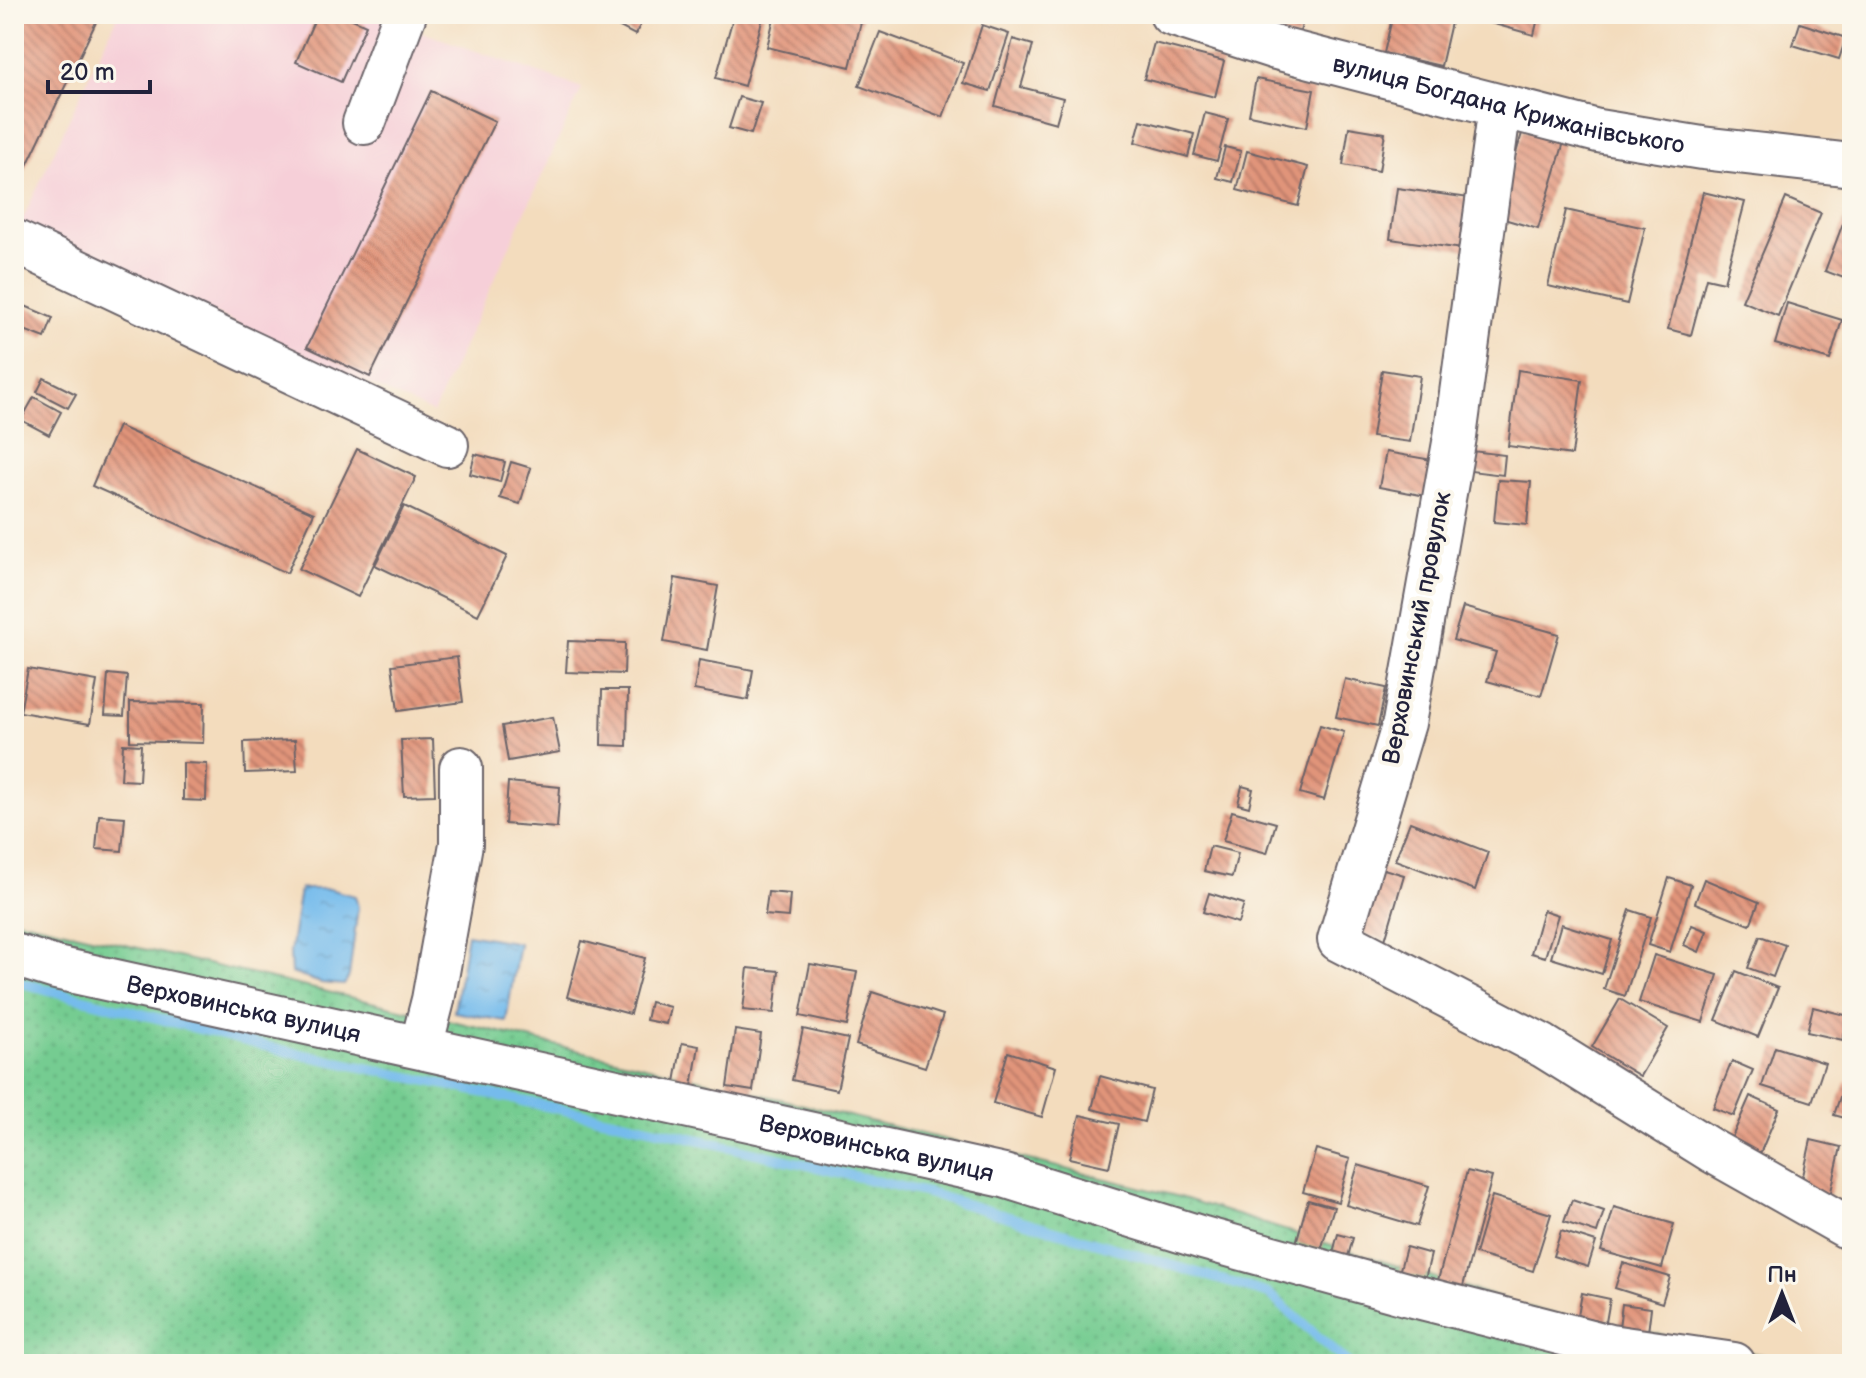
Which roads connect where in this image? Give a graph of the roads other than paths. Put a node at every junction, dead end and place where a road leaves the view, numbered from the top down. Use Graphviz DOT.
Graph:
graph roads {
  1 [pos="405,14"];
  2 [pos="1171,14"];
  3 [pos="1500,106"];
  4 [pos="364,123"];
  5 [pos="1852,165"];
  6 [pos="14,241"];
  7 [pos="447,445"];
  8 [pos="461,768"];
  9 [pos="14,955"];
  10 [pos="421,1047"];
  11 [pos="1852,1230"];
  12 [pos="1734,1364"];
  1 -- 4 [label="street"];
  2 -- 3 [label="street, вулиця Богдана Крижанівського"];
  3 -- 5 [label="street, вулиця Богдана Крижанівського"];
  3 -- 11 [label="street, Верховинський провулок"];
  6 -- 7 [label="street"];
  8 -- 10 [label="street"];
  9 -- 10 [label="street, Верховинська вулиця"];
  10 -- 12 [label="street, Верховинська вулиця"];
}
